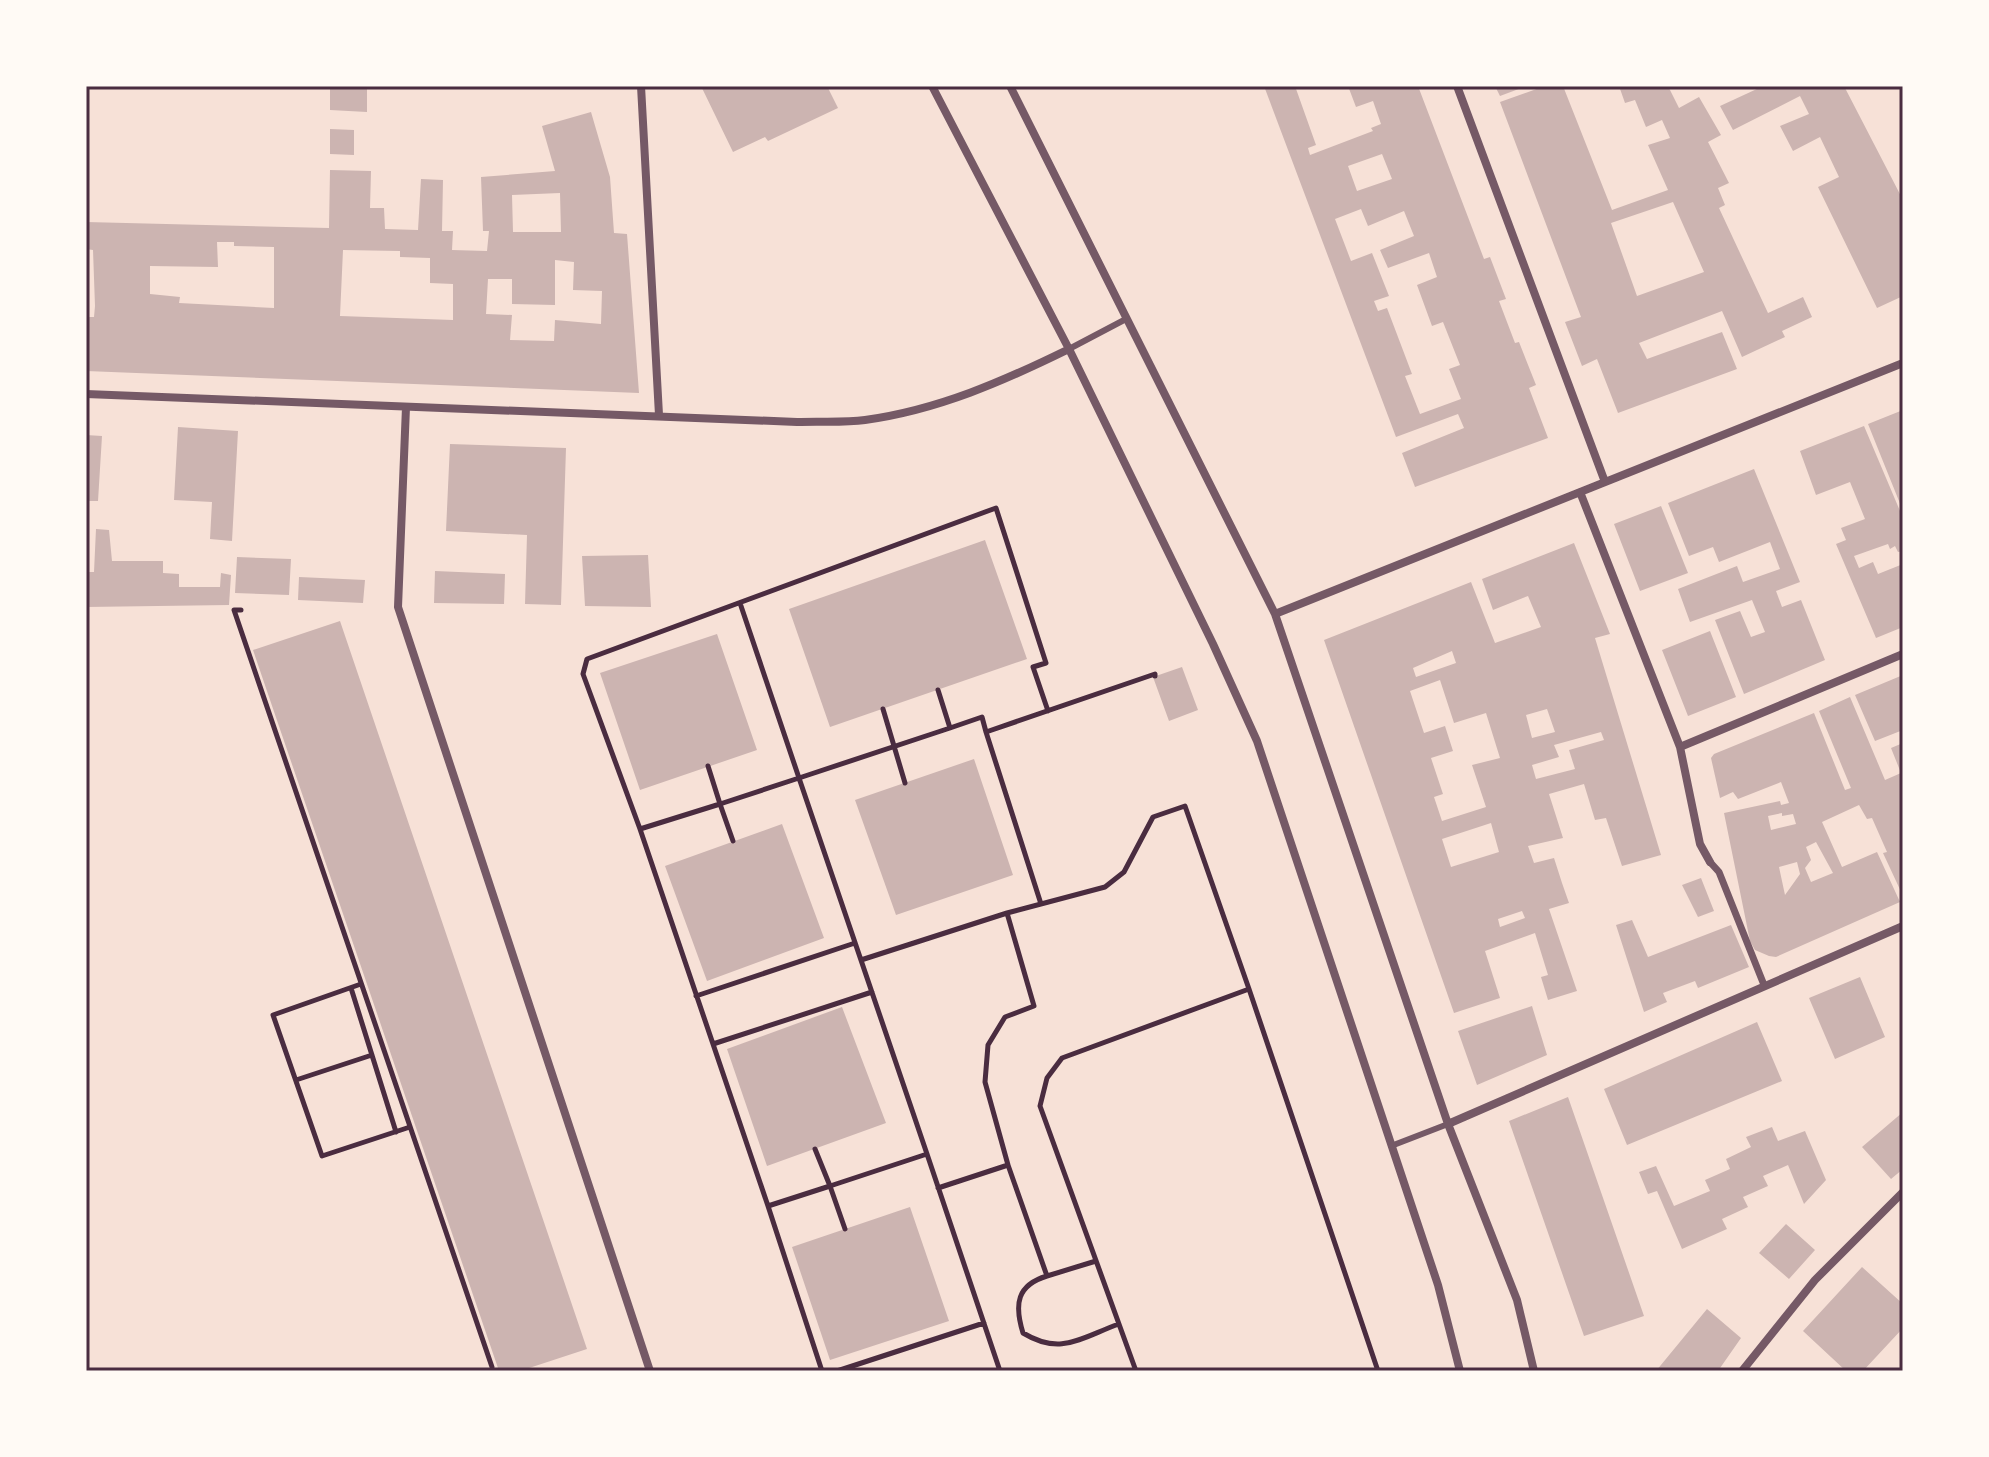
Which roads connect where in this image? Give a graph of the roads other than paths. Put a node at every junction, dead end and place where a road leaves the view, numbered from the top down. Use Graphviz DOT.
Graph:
graph roads {
  1 [pos="641,86"];
  2 [pos="932,86"];
  3 [pos="1010,86"];
  4 [pos="1457,86"];
  5 [pos="1126,319"];
  6 [pos="1069,349"];
  7 [pos="1903,363"];
  8 [pos="86,394"];
  9 [pos="406,407"];
  10 [pos="659,415"];
  11 [pos="1605,482"];
  12 [pos="1580,492"];
  13 [pos="1275,614"];
  14 [pos="1903,654"];
  15 [pos="1680,747"];
  16 [pos="1710,862"];
  17 [pos="1903,926"];
  18 [pos="1764,985"];
  19 [pos="1448,1124"];
  20 [pos="1391,1146"];
  21 [pos="1903,1192"];
  22 [pos="650,1371"];
  23 [pos="1460,1371"];
  24 [pos="1534,1371"];
  25 [pos="1742,1371"];
  1 -- 10 [label="street"];
  2 -- 6 [label="street"];
  3 -- 5 [label="street"];
  4 -- 11 [label="street"];
  5 -- 6 [label="lane"];
  5 -- 13 [label="street"];
  6 -- 10 [label="street"];
  6 -- 20 [label="street"];
  7 -- 11 [label="street"];
  8 -- 9 [label="street"];
  9 -- 10 [label="street"];
  9 -- 22 [label="street"];
  11 -- 12 [label="street"];
  12 -- 13 [label="street"];
  12 -- 15 [label="street"];
  13 -- 19 [label="street"];
  14 -- 15 [label="street"];
  15 -- 16 [label="street"];
  16 -- 18 [label="street"];
  17 -- 18 [label="street"];
  18 -- 19 [label="street"];
  19 -- 20 [label="lane"];
  19 -- 24 [label="street"];
  20 -- 23 [label="street"];
  21 -- 25 [label="street"];
}
